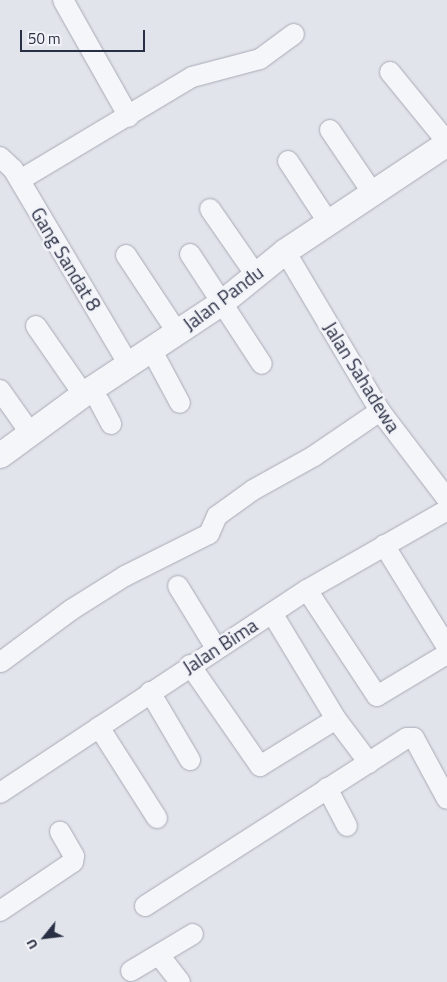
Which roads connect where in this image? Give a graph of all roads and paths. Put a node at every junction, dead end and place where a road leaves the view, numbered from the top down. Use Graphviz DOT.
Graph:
graph roads {
  1 [pos="63,0"];
  2 [pos="294,34"];
  3 [pos="390,72"];
  4 [pos="129,118"];
  5 [pos="330,130"];
  6 [pos="447,143"];
  7 [pos="288,161"];
  8 [pos="8,171"];
  9 [pos="372,192"];
  10 [pos="210,209"];
  11 [pos="328,222"];
  12 [pos="285,251"];
  13 [pos="190,254"];
  14 [pos="126,255"];
  15 [pos="255,274"];
  16 [pos="222,302"];
  17 [pos="36,326"];
  18 [pos="177,332"];
  19 [pos="151,349"];
  20 [pos="262,364"];
  21 [pos="129,365"];
  22 [pos="0,390"];
  23 [pos="91,397"];
  24 [pos="180,403"];
  25 [pos="380,411"];
  26 [pos="111,424"];
  27 [pos="31,434"];
  28 [pos="0,455"];
  29 [pos="447,499"];
  30 [pos="447,510"];
  31 [pos="384,545"];
  32 [pos="178,586"];
  33 [pos="307,590"];
  34 [pos="272,613"];
  35 [pos="447,647"];
  36 [pos="216,648"];
  37 [pos="447,654"];
  38 [pos="1,662"];
  39 [pos="190,665"];
  40 [pos="150,692"];
  41 [pos="336,719"];
  42 [pos="99,727"];
  43 [pos="190,760"];
  44 [pos="369,763"];
  45 [pos="327,788"];
  46 [pos="0,793"];
  47 [pos="447,799"];
  48 [pos="157,818"];
  49 [pos="347,826"];
  50 [pos="60,832"];
  51 [pos="145,906"];
  52 [pos="0,911"];
  53 [pos="193,934"];
  54 [pos="159,955"];
  55 [pos="131,972"];
  56 [pos="180,982"];
  1 -- 4 [label="street"];
  2 -- 4 [label="street"];
  3 -- 6 [label="street"];
  4 -- 8 [label="street"];
  5 -- 9 [label="street"];
  6 -- 9 [label="street, Jalan Pandu"];
  7 -- 11 [label="street"];
  8 -- 21 [label="street, Gang Sandat 8"];
  9 -- 11 [label="street, Jalan Pandu"];
  10 -- 15 [label="street"];
  11 -- 12 [label="street, Jalan Pandu"];
  12 -- 15 [label="street, Jalan Pandu"];
  12 -- 25 [label="street, Jalan Sahadewa"];
  13 -- 16 [label="street"];
  14 -- 18 [label="street"];
  15 -- 16 [label="street, Jalan Pandu"];
  16 -- 18 [label="street, Jalan Pandu"];
  16 -- 20 [label="street"];
  17 -- 23 [label="street"];
  18 -- 19 [label="street, Jalan Pandu"];
  19 -- 21 [label="street, Jalan Pandu"];
  19 -- 24 [label="street"];
  21 -- 23 [label="street, Jalan Pandu"];
  22 -- 27 [label="street"];
  23 -- 26 [label="street"];
  23 -- 27 [label="street, Jalan Pandu"];
  25 -- 29 [label="street, Jalan Sahadewa"];
  25 -- 38 [label="street"];
  27 -- 28 [label="street, Jalan Pandu"];
  30 -- 31 [label="street, Jalan Bima"];
  31 -- 33 [label="street, Jalan Bima"];
  31 -- 35 [label="street"];
  32 -- 36 [label="street"];
  33 -- 34 [label="street, Jalan Bima"];
  33 -- 37 [label="street"];
  34 -- 36 [label="street, Jalan Bima"];
  34 -- 41 [label="street"];
  36 -- 39 [label="street, Jalan Bima"];
  39 -- 40 [label="street, Jalan Bima"];
  39 -- 41 [label="street"];
  40 -- 42 [label="street, Jalan Bima"];
  40 -- 43 [label="street"];
  41 -- 44 [label="street"];
  42 -- 46 [label="street, Jalan Bima"];
  42 -- 48 [label="street"];
  44 -- 45 [label="street"];
  44 -- 47 [label="street"];
  45 -- 49 [label="street"];
  45 -- 51 [label="street"];
  50 -- 52 [label="street"];
  53 -- 54 [label="street"];
  54 -- 55 [label="street"];
  54 -- 56 [label="street"];
}
